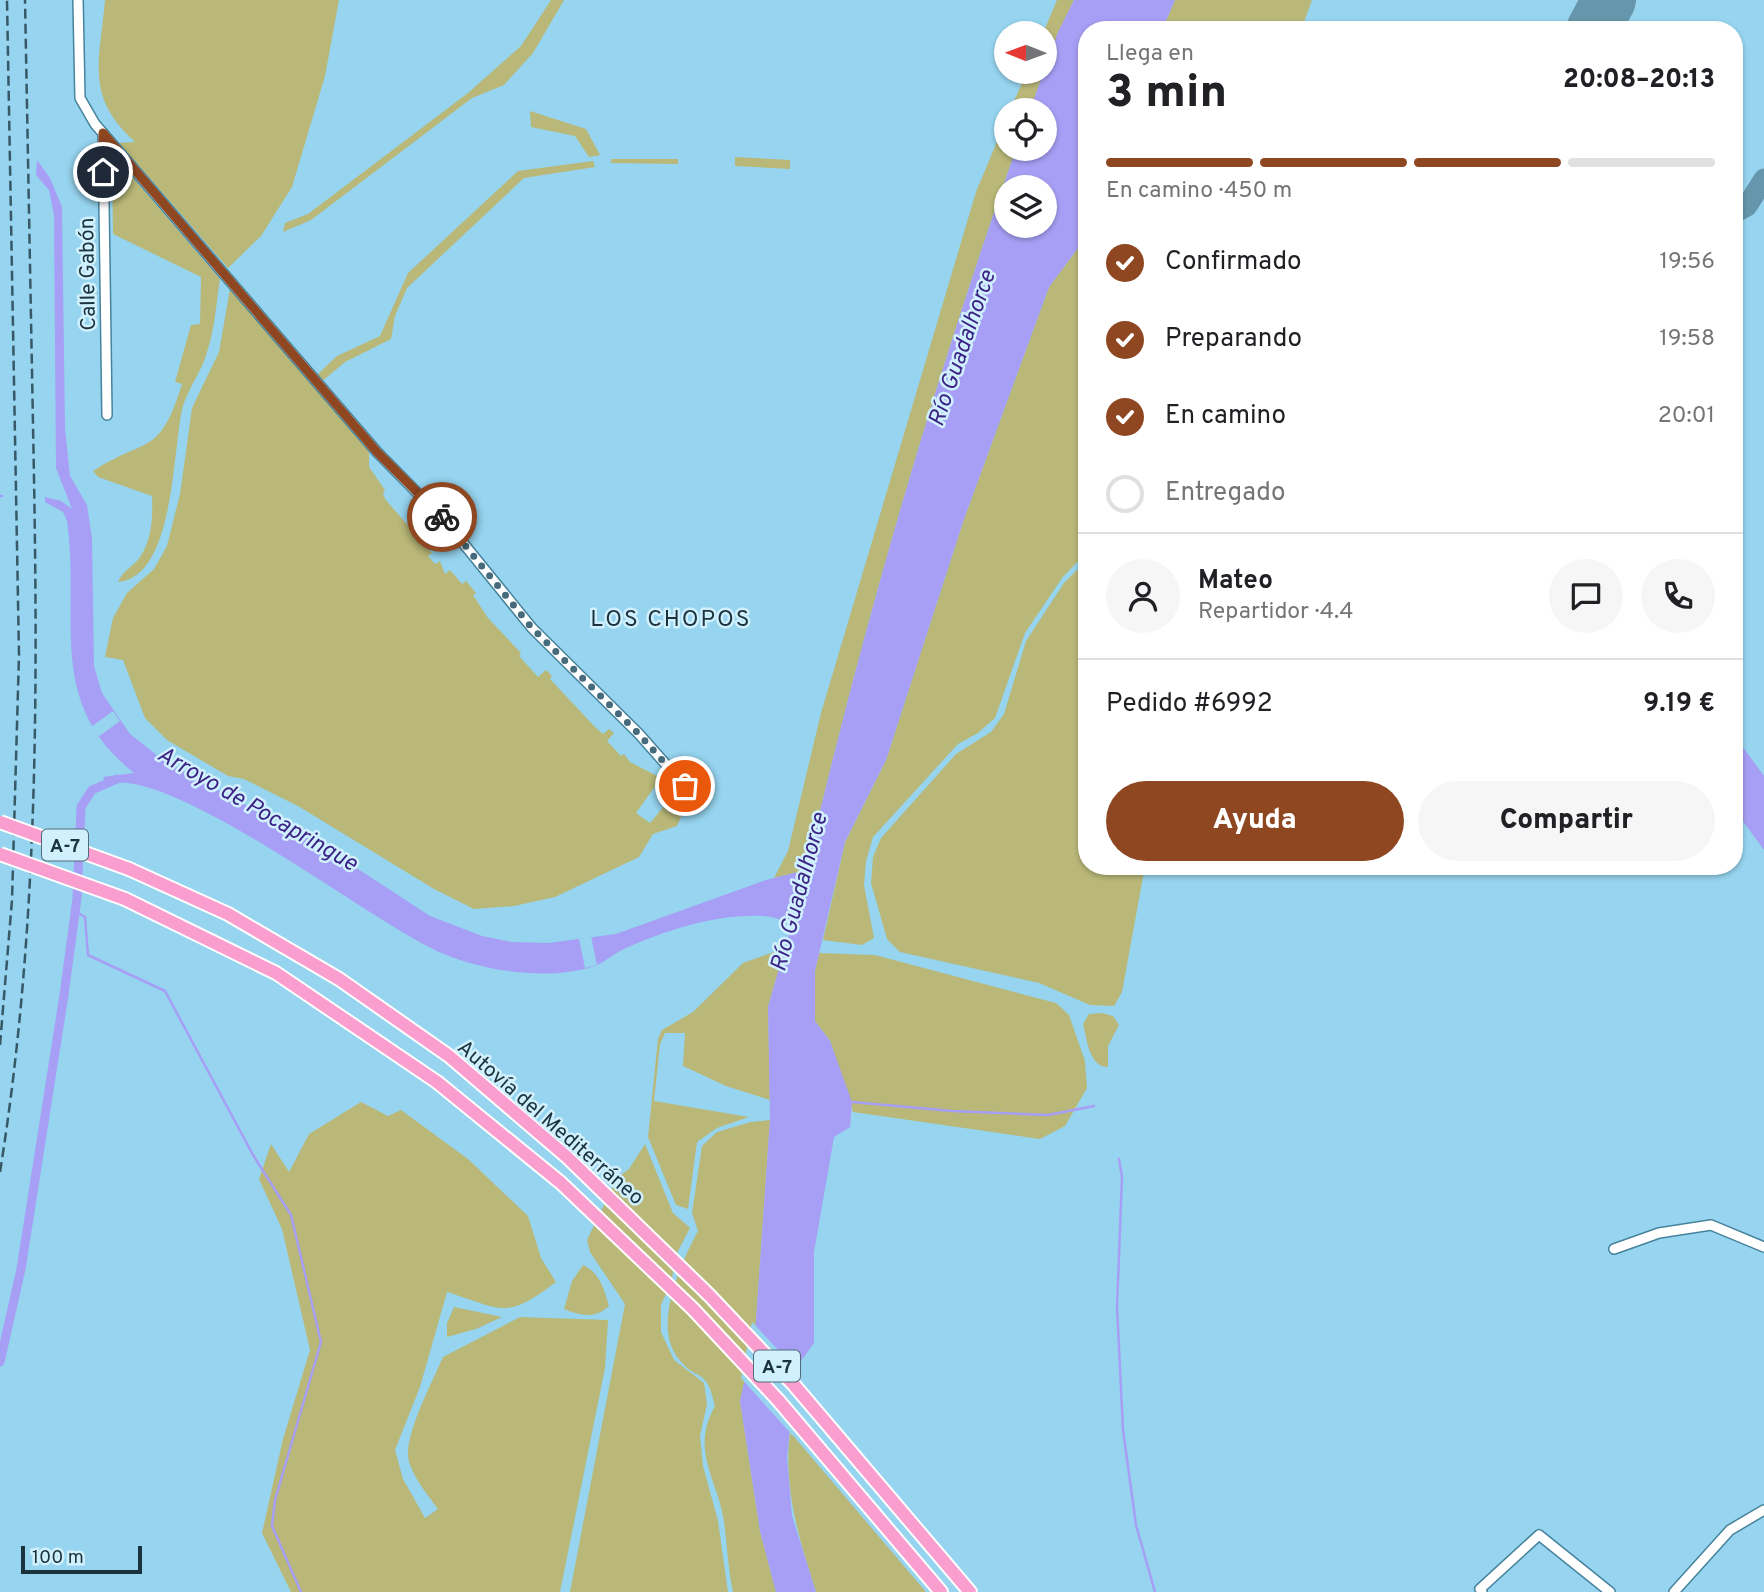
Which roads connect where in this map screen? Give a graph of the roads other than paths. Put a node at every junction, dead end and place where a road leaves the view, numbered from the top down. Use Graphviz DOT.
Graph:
graph roads {
  1 [pos="78,0"];
  2 [pos="103,133"];
  3 [pos="107,415"];
  4 [pos="685,786"];
  5 [pos="0,822"];
  6 [pos="0,854"];
  7 [pos="1764,1247"];
  8 [pos="1614,1249"];
  9 [pos="1764,1510"];
  10 [pos="941,1592"];
  11 [pos="970,1592"];
  12 [pos="1482,1592"];
  13 [pos="1611,1592"];
  14 [pos="1674,1592"];
  1 -- 2 [label="street"];
  2 -- 3 [label="street, Calle Gabón"];
  2 -- 4 [label="street"];
  5 -- 11 [label="highway, Autovía del Mediterráneo / A-7, bridge"];
  6 -- 10 [label="highway, Autovía del Mediterráneo / A-7, bridge"];
  7 -- 8 [label="street"];
  9 -- 14 [label="street"];
  12 -- 13 [label="street"];
}
